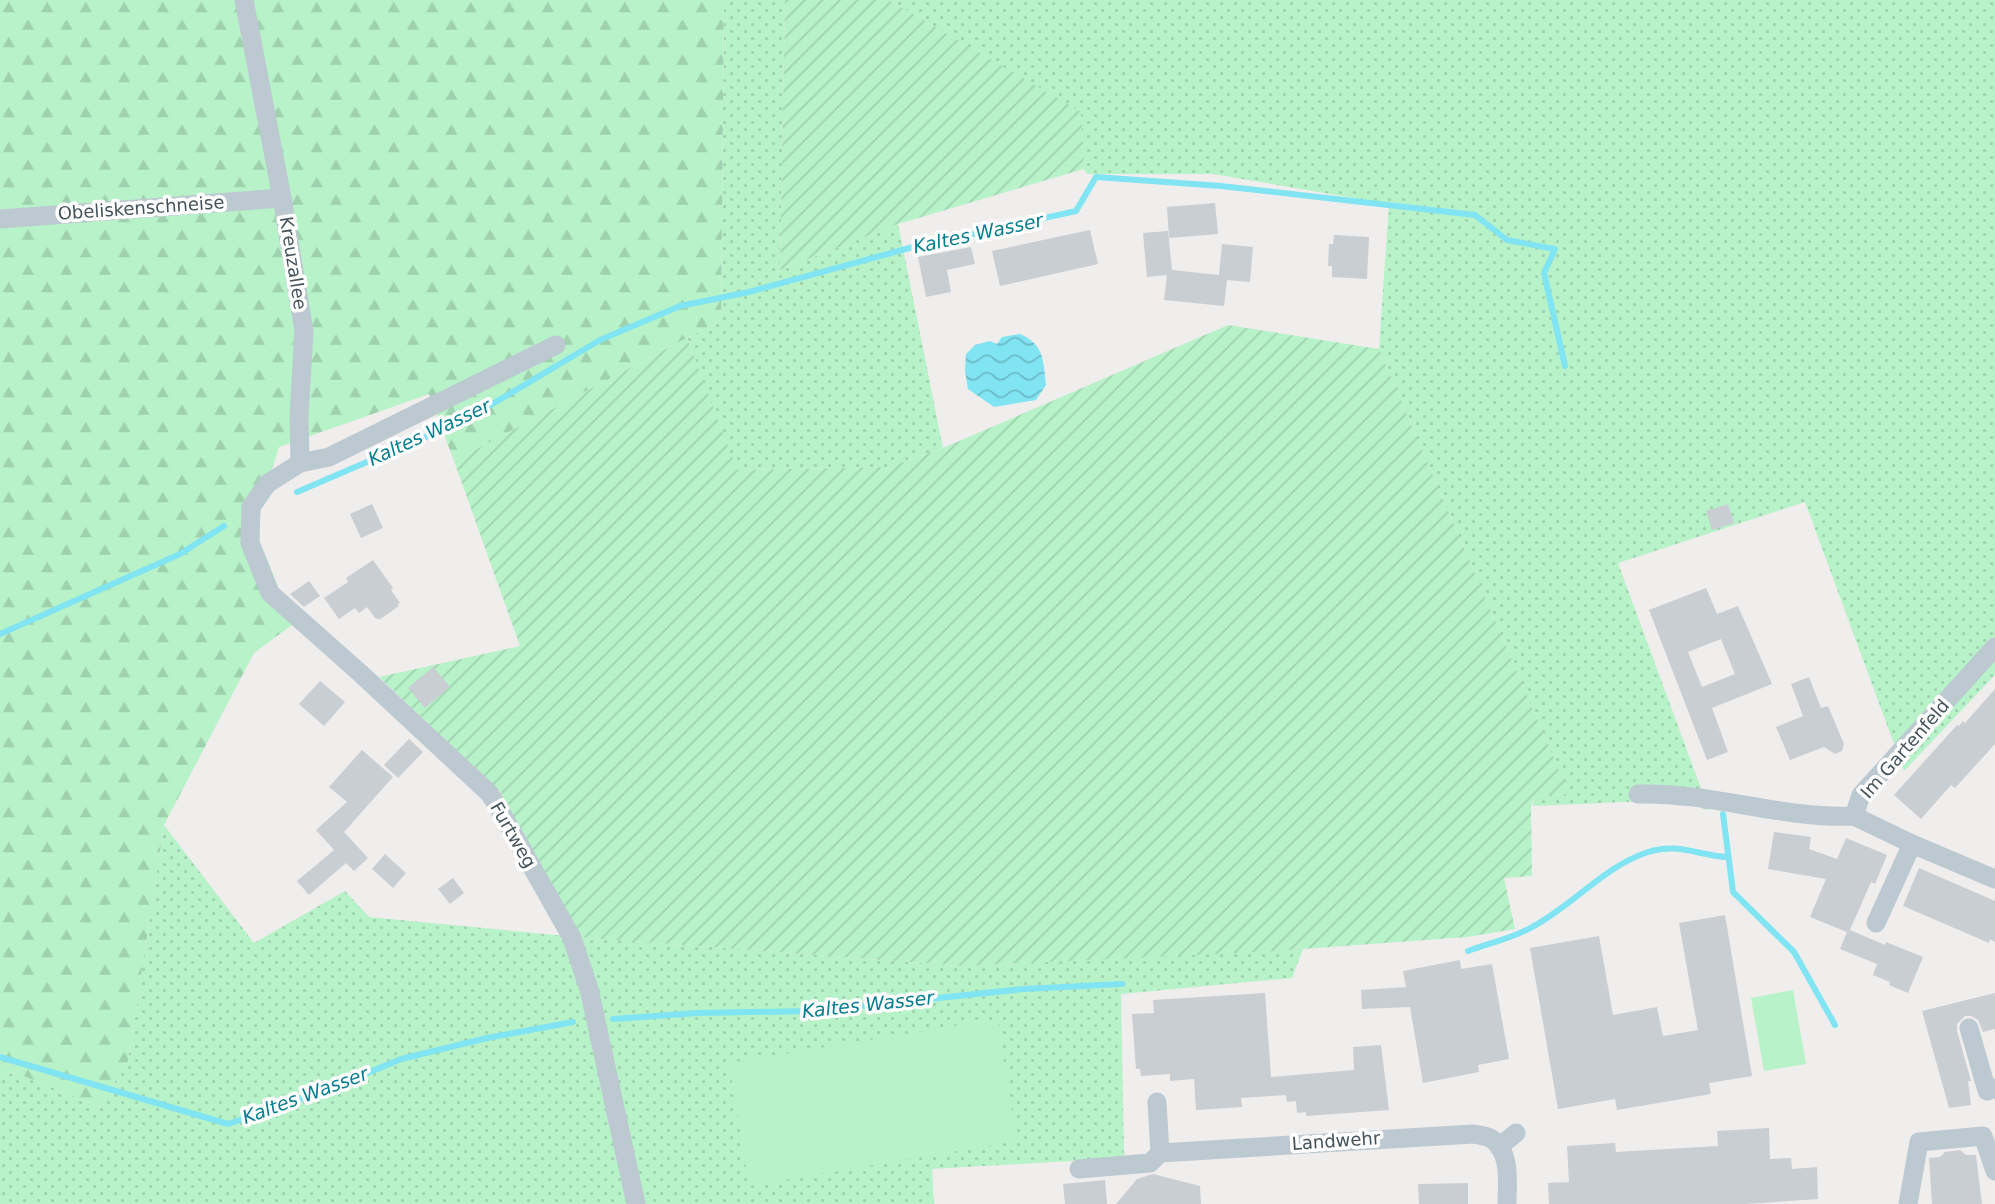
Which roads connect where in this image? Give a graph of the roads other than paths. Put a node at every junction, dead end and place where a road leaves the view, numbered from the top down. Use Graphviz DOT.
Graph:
graph roads {
  1 [pos="244,0"];
  2 [pos="282,198"];
  3 [pos="0,219"];
  4 [pos="556,345"];
  5 [pos="300,463"];
  6 [pos="1995,647"];
  7 [pos="1638,794"];
  8 [pos="1854,816"];
  9 [pos="1912,844"];
  10 [pos="1995,879"];
  11 [pos="1876,923"];
  12 [pos="1969,1028"];
  13 [pos="1995,1088"];
  14 [pos="1157,1102"];
  15 [pos="1517,1133"];
  16 [pos="1499,1147"];
  17 [pos="1160,1153"];
  18 [pos="1079,1169"];
  19 [pos="1995,1171"];
  20 [pos="636,1204"];
  21 [pos="1507,1204"];
  22 [pos="1908,1204"];
  1 -- 2 [label="street, Kreuzallee"];
  2 -- 3 [label="street, Obeliskenschneise"];
  2 -- 5 [label="street, Kreuzallee"];
  4 -- 5 [label="street"];
  5 -- 20 [label="street, Furtweg"];
  6 -- 8 [label="street, Im Gartenfeld"];
  7 -- 8 [label="street, Im Gartenfeld"];
  8 -- 9 [label="street"];
  9 -- 10 [label="street"];
  9 -- 11 [label="street"];
  12 -- 13 [label="street"];
  14 -- 17 [label="street"];
  15 -- 16 [label="street"];
  16 -- 17 [label="street, Landwehr"];
  16 -- 21 [label="street"];
  17 -- 18 [label="street, Landwehr"];
  19 -- 22 [label="street"];
}
